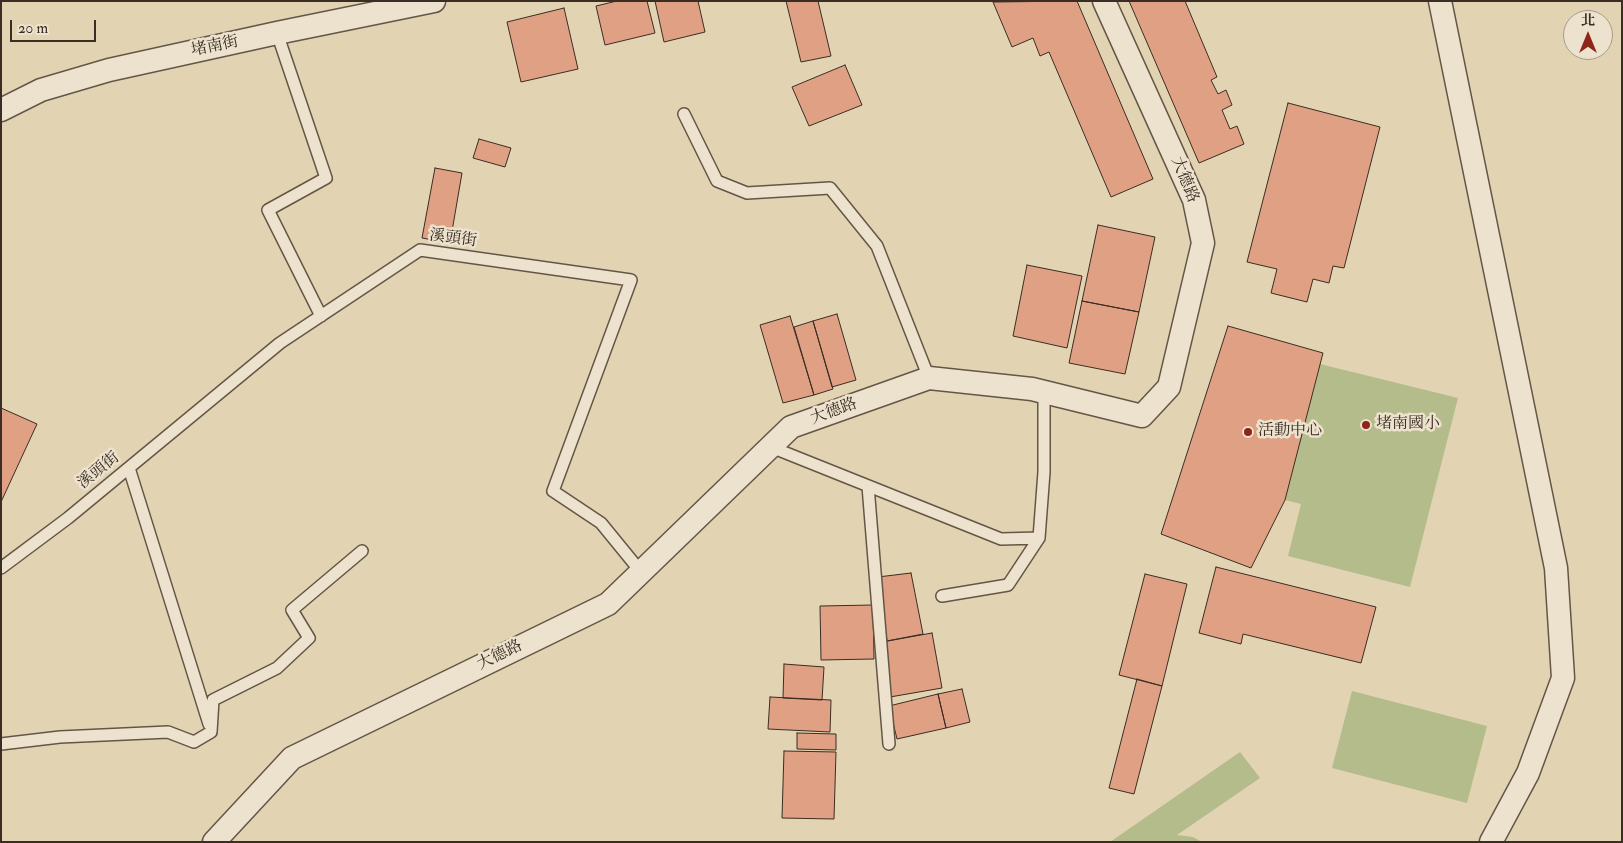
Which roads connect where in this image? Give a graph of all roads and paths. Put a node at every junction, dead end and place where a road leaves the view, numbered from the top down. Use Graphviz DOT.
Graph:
graph roads {
  1 [pos="434,1"];
  2 [pos="1104,1"];
  3 [pos="1440,1"];
  4 [pos="277,33"];
  5 [pos="1,110"];
  6 [pos="684,114"];
  7 [pos="322,316"];
  8 [pos="929,378"];
  9 [pos="1044,392"];
  10 [pos="770,446"];
  11 [pos="129,468"];
  12 [pos="868,486"];
  13 [pos="1039,538"];
  14 [pos="362,551"];
  15 [pos="1,568"];
  16 [pos="641,572"];
  17 [pos="942,596"];
  18 [pos="211,732"];
  19 [pos="1,744"];
  20 [pos="889,744"];
  21 [pos="214,842"];
  22 [pos="1490,842"];
  1 -- 4 [label="street, 堵南街"];
  2 -- 9 [label="street, 大德路"];
  3 -- 22 [label="street"];
  4 -- 5 [label="street, 堵南街"];
  4 -- 7 [label="lane"];
  6 -- 8 [label="lane"];
  7 -- 11 [label="lane, 溪頭街"];
  7 -- 16 [label="lane, 溪頭街"];
  8 -- 9 [label="street, 大德路"];
  8 -- 10 [label="street, 大德路"];
  9 -- 13 [label="lane"];
  10 -- 12 [label="lane"];
  10 -- 16 [label="street, 大德路"];
  11 -- 15 [label="lane, 溪頭街"];
  11 -- 18 [label="lane"];
  12 -- 13 [label="lane"];
  12 -- 20 [label="lane"];
  13 -- 17 [label="lane"];
  14 -- 18 [label="lane"];
  16 -- 21 [label="street, 大德路"];
  18 -- 19 [label="lane"];
}
